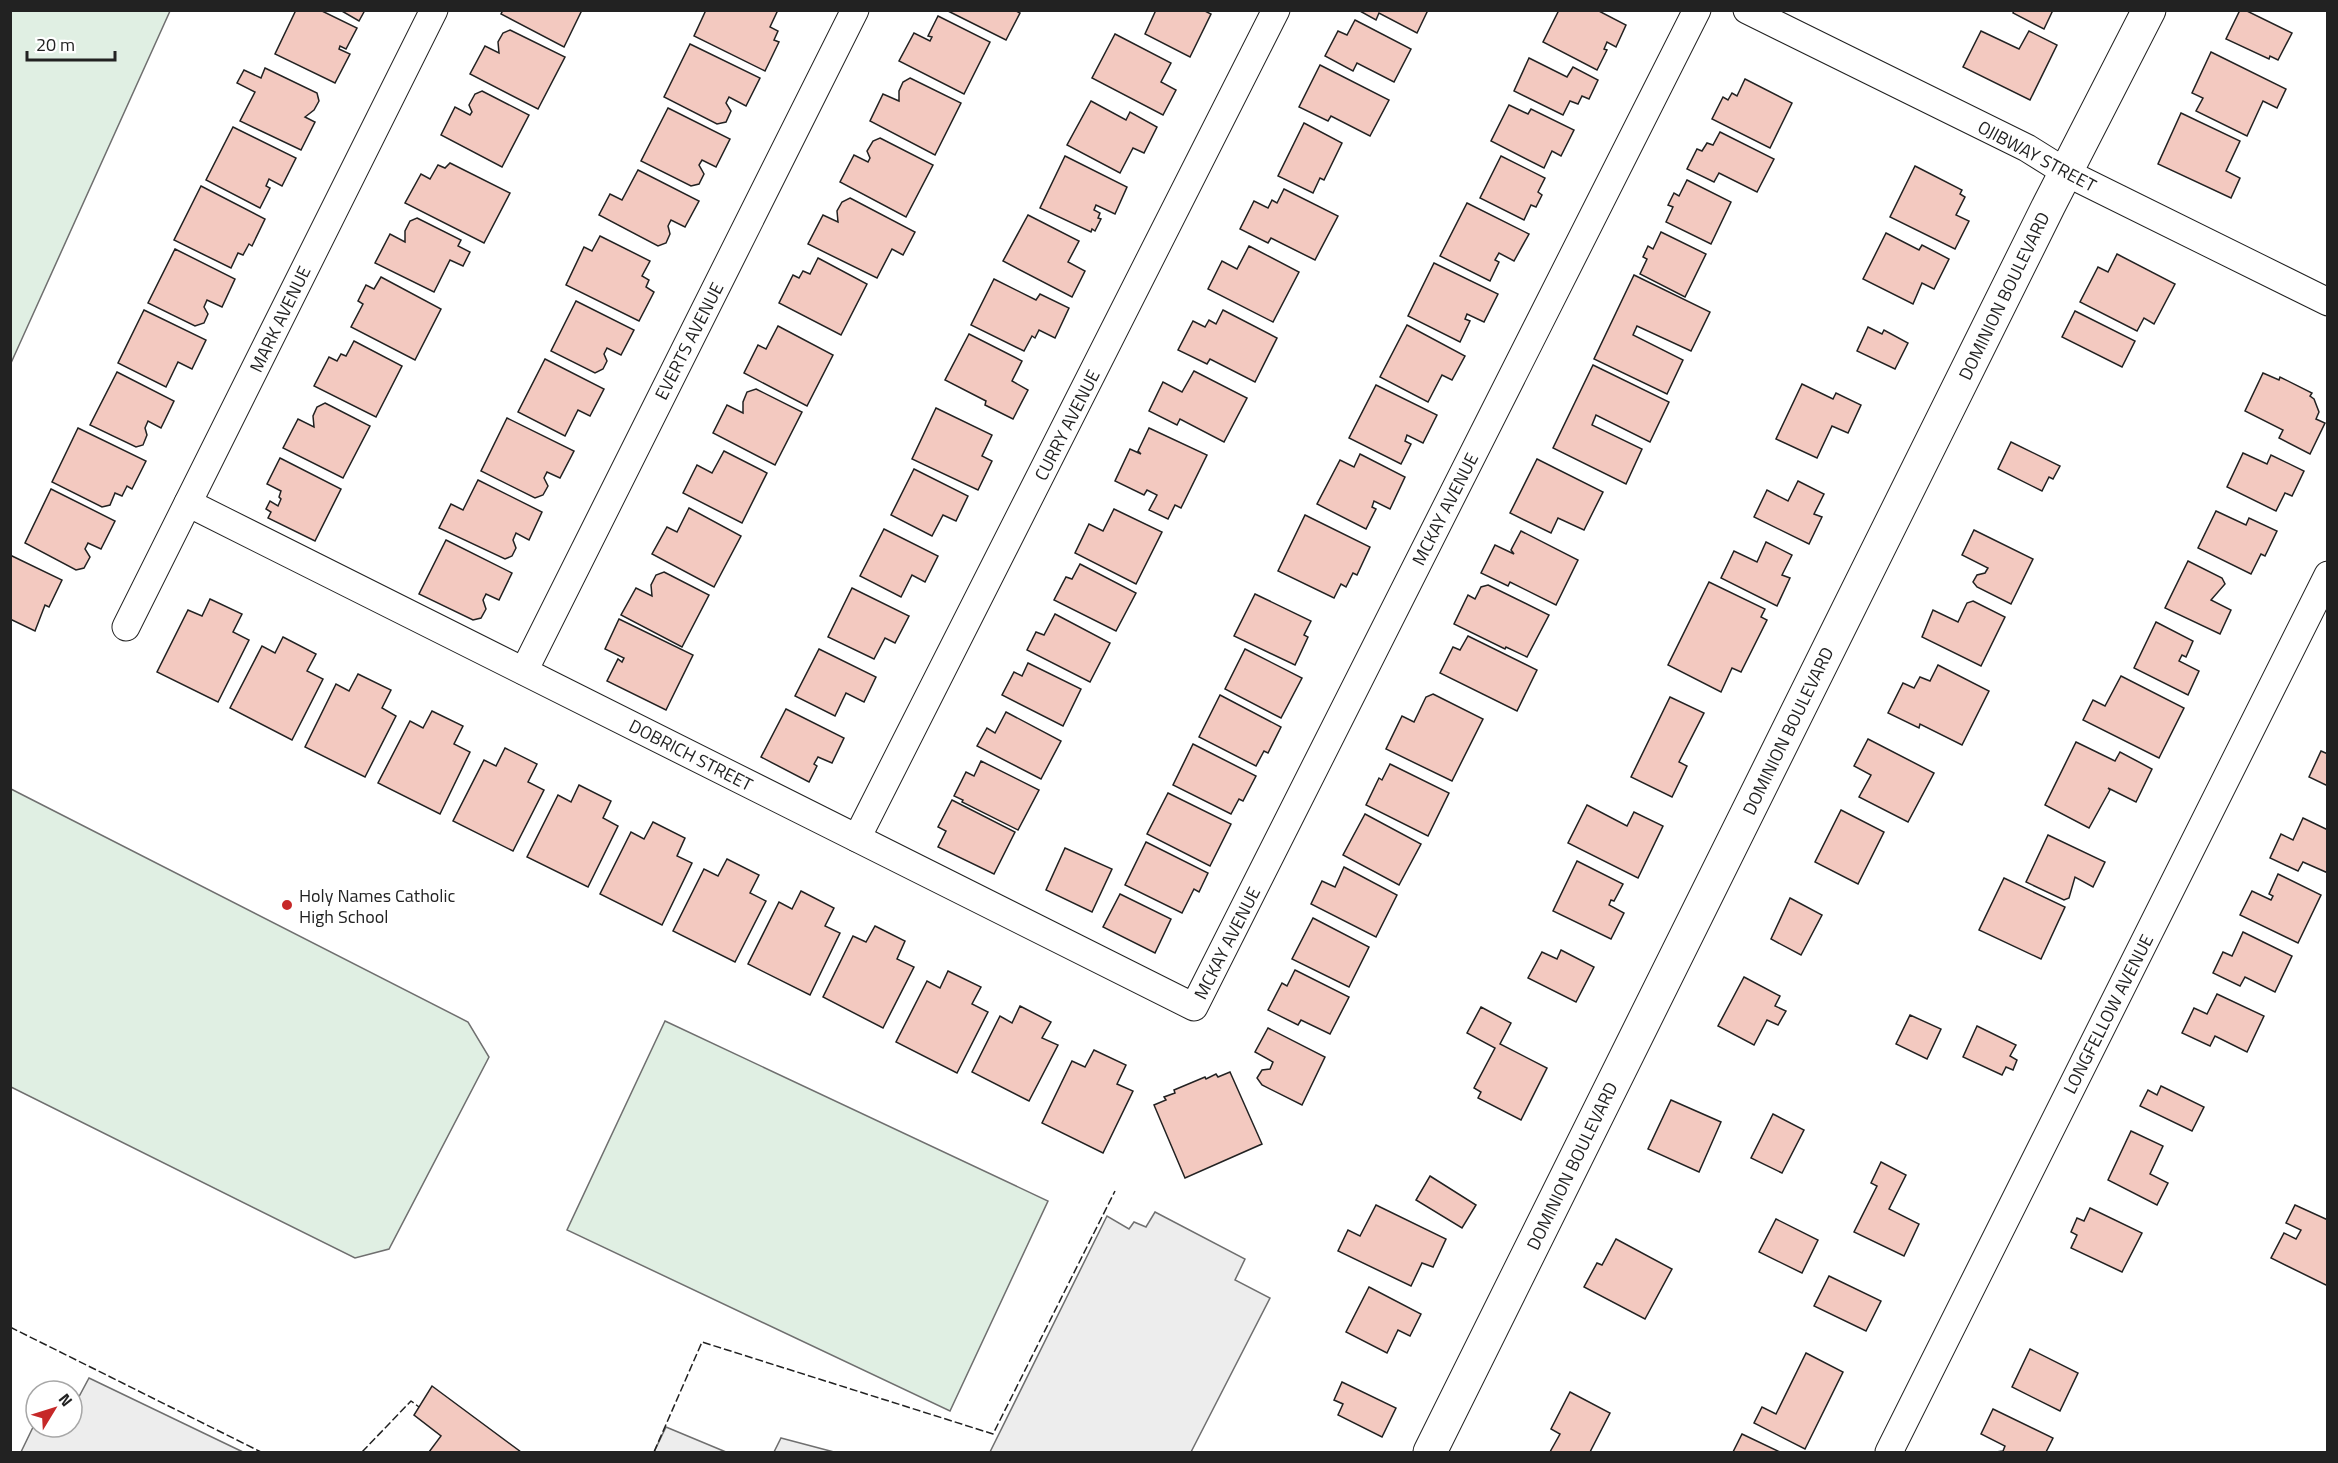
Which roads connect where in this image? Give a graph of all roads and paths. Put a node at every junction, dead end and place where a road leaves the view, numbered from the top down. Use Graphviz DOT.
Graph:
graph roads {
  1 [pos="434,10"];
  2 [pos="855,10"];
  3 [pos="1276,10"];
  4 [pos="1696,10"];
  5 [pos="1747,10"];
  6 [pos="2149,10"];
  7 [pos="2067,173"];
  8 [pos="2328,302"];
  9 [pos="188,503"];
  10 [pos="2328,575"];
  11 [pos="126,627"];
  12 [pos="524,671"];
  13 [pos="857,838"];
  14 [pos="1194,1007"];
  15 [pos="1430,1452"];
  16 [pos="1889,1452"];
  1 -- 9 [label="street, MARK AVENUE"];
  2 -- 12 [label="street, EVERTS AVENUE"];
  3 -- 13 [label="street, CURRY AVENUE"];
  4 -- 14 [label="street, MCKAY AVENUE"];
  5 -- 7 [label="street, OJIBWAY STREET"];
  6 -- 7 [label="street, DOMINION BOULEVARD"];
  7 -- 8 [label="street, OJIBWAY STREET"];
  7 -- 15 [label="street, DOMINION BOULEVARD"];
  9 -- 11 [label="street, MARK AVENUE"];
  9 -- 12 [label="street, DOBRICH STREET"];
  10 -- 16 [label="street, LONGFELLOW AVENUE"];
  12 -- 13 [label="street, DOBRICH STREET"];
  13 -- 14 [label="street, DOBRICH STREET"];
}
